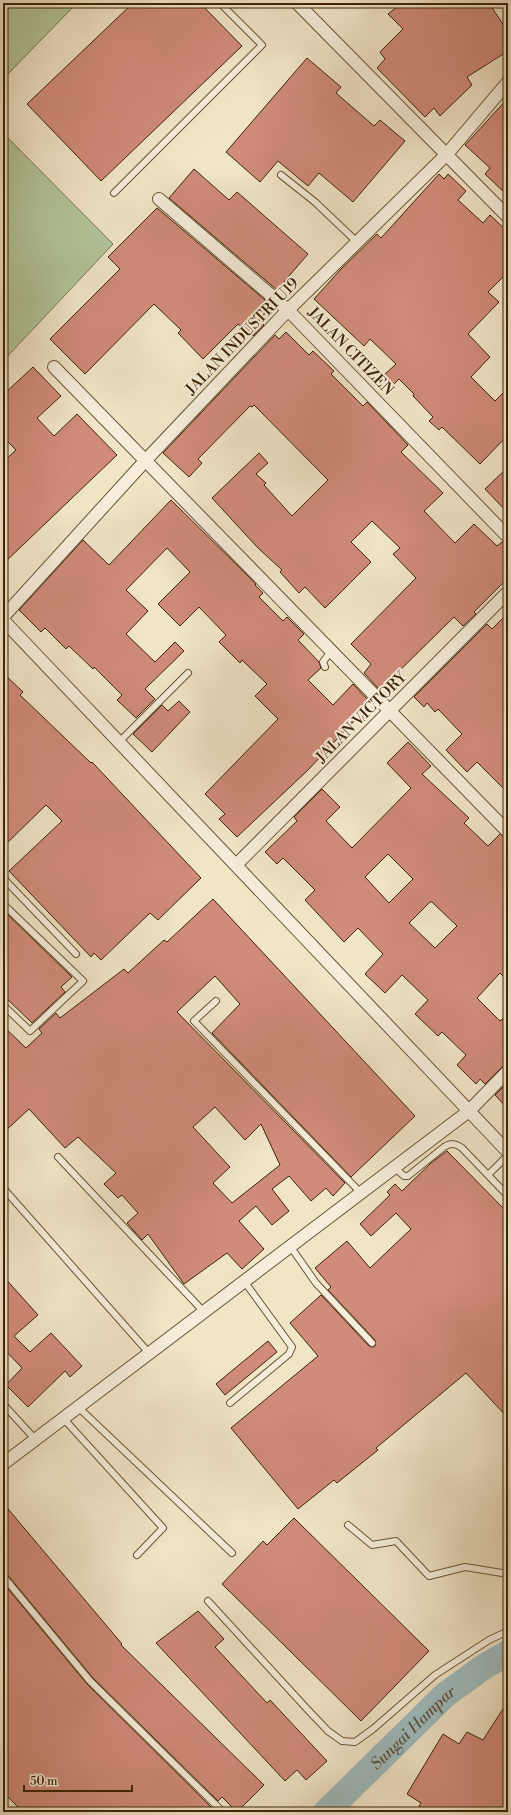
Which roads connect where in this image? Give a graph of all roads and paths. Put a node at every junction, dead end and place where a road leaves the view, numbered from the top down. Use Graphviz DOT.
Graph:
graph roads {
  1 [pos="220,3"];
  2 [pos="297,3"];
  3 [pos="508,82"];
  4 [pos="447,154"];
  5 [pos="280,175"];
  6 [pos="114,192"];
  7 [pos="159,199"];
  8 [pos="508,217"];
  9 [pos="357,242"];
  10 [pos="288,310"];
  11 [pos="54,367"];
  12 [pos="145,461"];
  13 [pos="508,537"];
  14 [pos="508,592"];
  15 [pos="3,619"];
  16 [pos="331,651"];
  17 [pos="325,667"];
  18 [pos="188,673"];
  19 [pos="390,711"];
  20 [pos="119,742"];
  21 [pos="508,832"];
  22 [pos="236,865"];
  23 [pos="3,878"];
  24 [pos="3,904"];
  25 [pos="76,954"];
  26 [pos="216,1001"];
  27 [pos="3,1005"];
  28 [pos="508,1071"];
  29 [pos="469,1111"];
  30 [pos="508,1153"];
  31 [pos="58,1157"];
  32 [pos="394,1168"];
  33 [pos="488,1175"];
  34 [pos="3,1188"];
  35 [pos="361,1193"];
  36 [pos="508,1196"];
  37 [pos="290,1246"];
  38 [pos="244,1281"];
  39 [pos="204,1312"];
  40 [pos="372,1344"];
  41 [pos="149,1353"];
  42 [pos="230,1403"];
  43 [pos="3,1404"];
  44 [pos="78,1407"];
  45 [pos="63,1418"];
  46 [pos="35,1440"];
  47 [pos="3,1464"];
  48 [pos="348,1525"];
  49 [pos="232,1553"];
  50 [pos="137,1555"];
  51 [pos="508,1574"];
  52 [pos="3,1576"];
  53 [pos="208,1601"];
  54 [pos="508,1631"];
  55 [pos="3,1809"];
  56 [pos="6,1812"];
  57 [pos="223,1812"];
  1 -- 6 [label="lane"];
  2 -- 4 [label="street"];
  3 -- 4 [label="street, JALAN INDUSTRI U19"];
  4 -- 8 [label="street"];
  4 -- 9 [label="street, JALAN INDUSTRI U19"];
  5 -- 9 [label="lane"];
  7 -- 10 [label="street, JALAN CITIZEN"];
  9 -- 10 [label="street, JALAN INDUSTRI U19"];
  10 -- 12 [label="street, JALAN INDUSTRI U19"];
  10 -- 13 [label="street, JALAN CITIZEN"];
  11 -- 12 [label="street"];
  12 -- 15 [label="street, JALAN INDUSTRI U19"];
  12 -- 16 [label="street"];
  14 -- 19 [label="street, JALAN VICTORY"];
  15 -- 20 [label="street"];
  16 -- 17 [label="lane"];
  16 -- 19 [label="street"];
  18 -- 20 [label="lane"];
  19 -- 21 [label="street"];
  19 -- 22 [label="street, JALAN VICTORY"];
  20 -- 22 [label="street"];
  22 -- 29 [label="street"];
  23 -- 25 [label="lane"];
  24 -- 27 [label="lane"];
  26 -- 35 [label="lane"];
  28 -- 29 [label="street"];
  29 -- 30 [label="street"];
  29 -- 32 [label="street"];
  30 -- 33 [label="lane"];
  31 -- 39 [label="lane"];
  32 -- 33 [label="lane"];
  32 -- 35 [label="street"];
  33 -- 36 [label="lane"];
  34 -- 41 [label="lane"];
  35 -- 37 [label="street"];
  37 -- 38 [label="street"];
  37 -- 40 [label="lane"];
  38 -- 39 [label="street"];
  38 -- 42 [label="lane"];
  39 -- 41 [label="street"];
  41 -- 44 [label="street"];
  43 -- 46 [label="lane"];
  44 -- 45 [label="street"];
  44 -- 49 [label="lane"];
  45 -- 46 [label="street"];
  45 -- 50 [label="lane"];
  46 -- 47 [label="street"];
  48 -- 51 [label="lane"];
  52 -- 57 [label="lane"];
  53 -- 54 [label="lane"];
  55 -- 56 [label="lane"];
}
